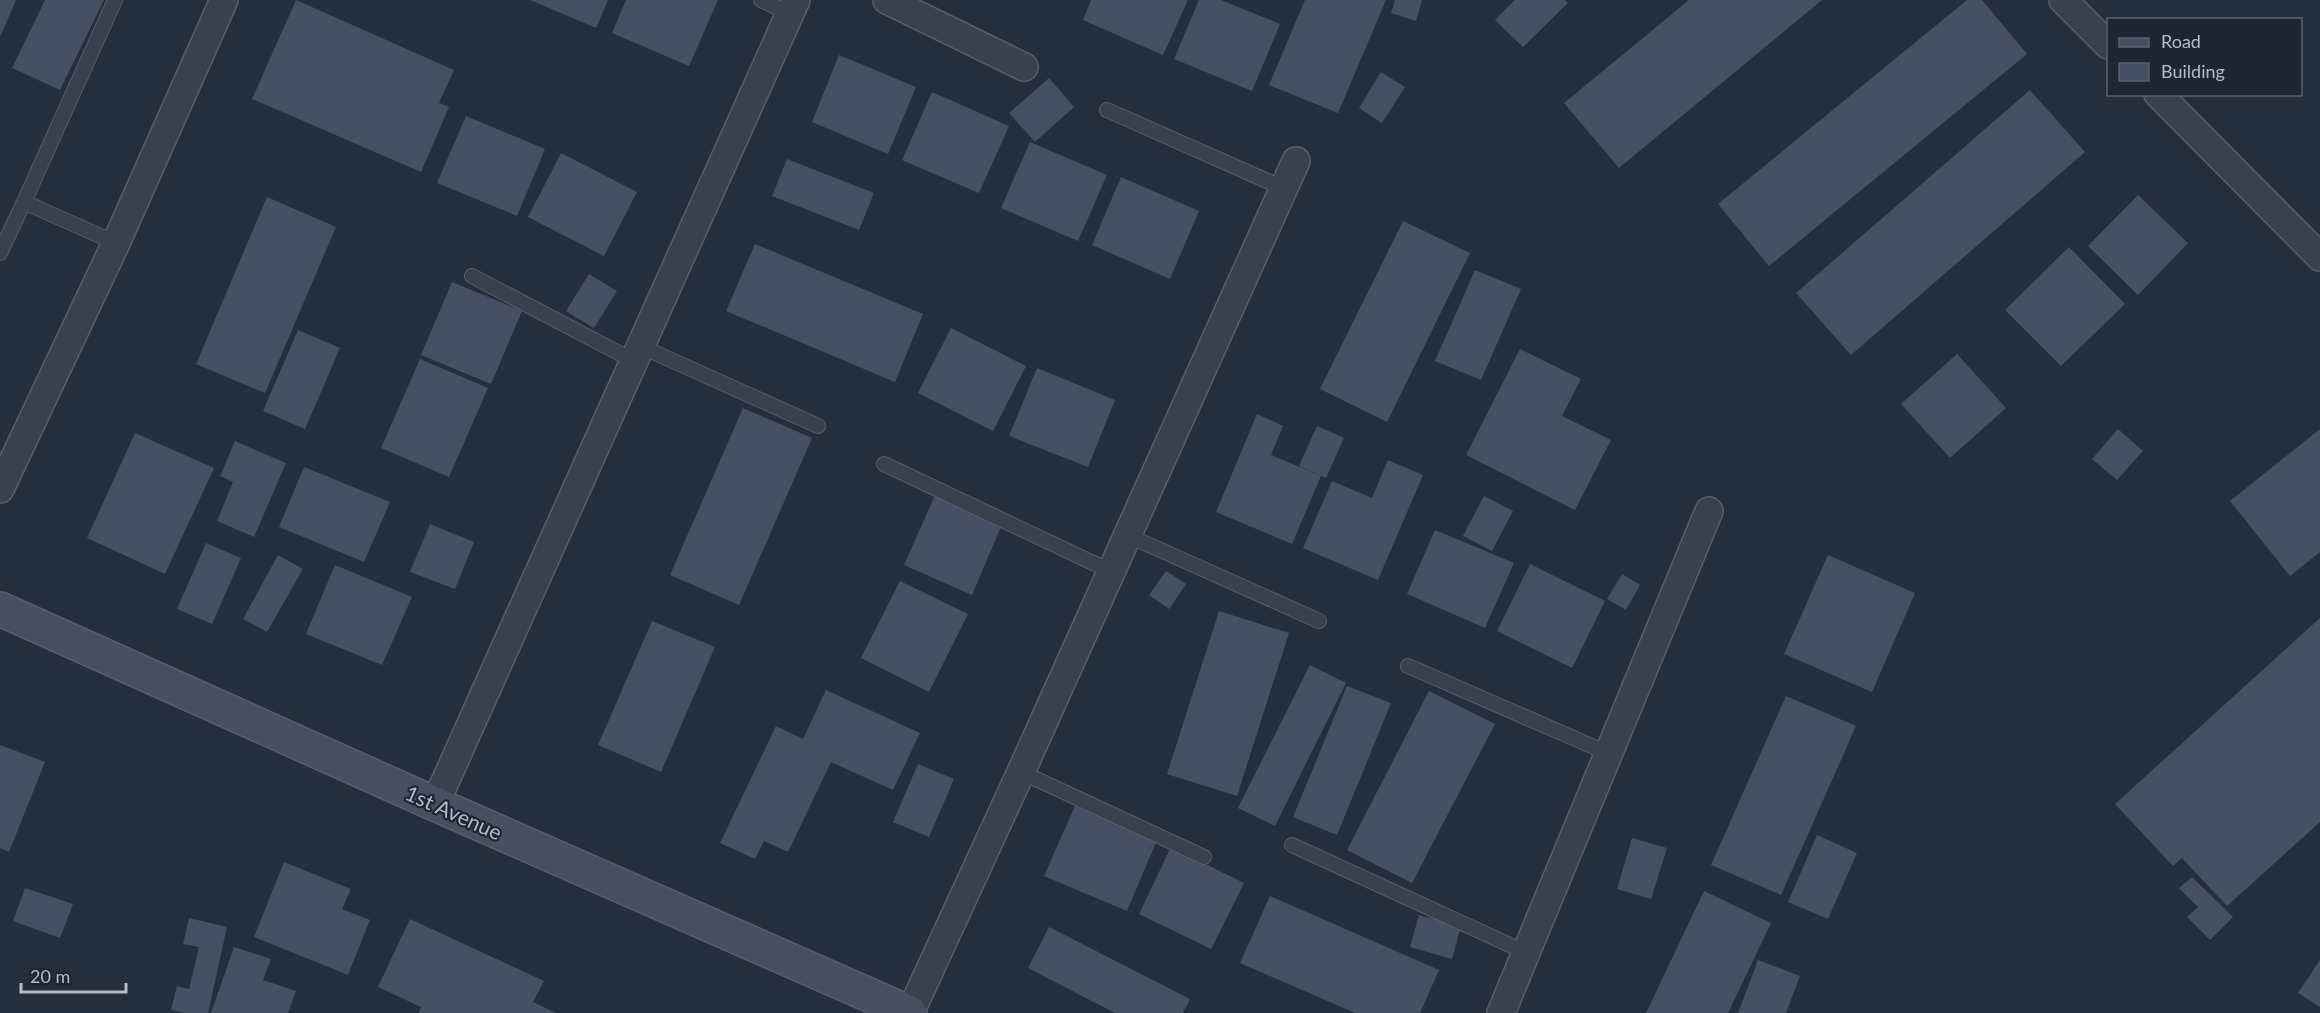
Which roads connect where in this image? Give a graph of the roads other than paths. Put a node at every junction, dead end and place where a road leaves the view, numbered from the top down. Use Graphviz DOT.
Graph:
graph roads {
  1 [pos="116,0"];
  2 [pos="224,0"];
  3 [pos="761,0"];
  4 [pos="887,0"];
  5 [pos="2063,0"];
  6 [pos="793,7"];
  7 [pos="2107,43"];
  8 [pos="1024,67"];
  9 [pos="2160,96"];
  10 [pos="1107,110"];
  11 [pos="1296,161"];
  12 [pos="1283,188"];
  13 [pos="24,202"];
  14 [pos="116,243"];
  15 [pos="0,253"];
  16 [pos="2320,257"];
  17 [pos="472,276"];
  18 [pos="637,354"];
  19 [pos="818,426"];
  20 [pos="884,464"];
  21 [pos="0,489"];
  22 [pos="1709,512"];
  23 [pos="1126,535"];
  24 [pos="1110,572"];
  25 [pos="0,609"];
  26 [pos="1319,621"];
  27 [pos="1408,666"];
  28 [pos="1610,754"];
  29 [pos="1021,772"];
  30 [pos="435,804"];
  31 [pos="1292,845"];
  32 [pos="1204,857"];
  33 [pos="1525,952"];
  34 [pos="910,1013"];
  35 [pos="1501,1013"];
  1 -- 13 [label="lane"];
  2 -- 14 [label="street"];
  3 -- 6 [label="lane"];
  4 -- 8 [label="street"];
  5 -- 7 [label="street"];
  6 -- 18 [label="street"];
  9 -- 16 [label="street"];
  10 -- 12 [label="lane"];
  11 -- 12 [label="street"];
  12 -- 23 [label="street"];
  13 -- 14 [label="lane"];
  13 -- 15 [label="lane"];
  14 -- 21 [label="street"];
  17 -- 18 [label="lane"];
  18 -- 19 [label="lane"];
  18 -- 30 [label="street"];
  20 -- 24 [label="lane"];
  22 -- 28 [label="street"];
  23 -- 24 [label="street"];
  23 -- 26 [label="lane"];
  24 -- 29 [label="street"];
  25 -- 30 [label="street, 1st Avenue"];
  27 -- 28 [label="lane"];
  28 -- 33 [label="street"];
  29 -- 32 [label="lane"];
  29 -- 34 [label="street"];
  30 -- 34 [label="street, 1st Avenue"];
  31 -- 33 [label="lane"];
  33 -- 35 [label="street"];
}
